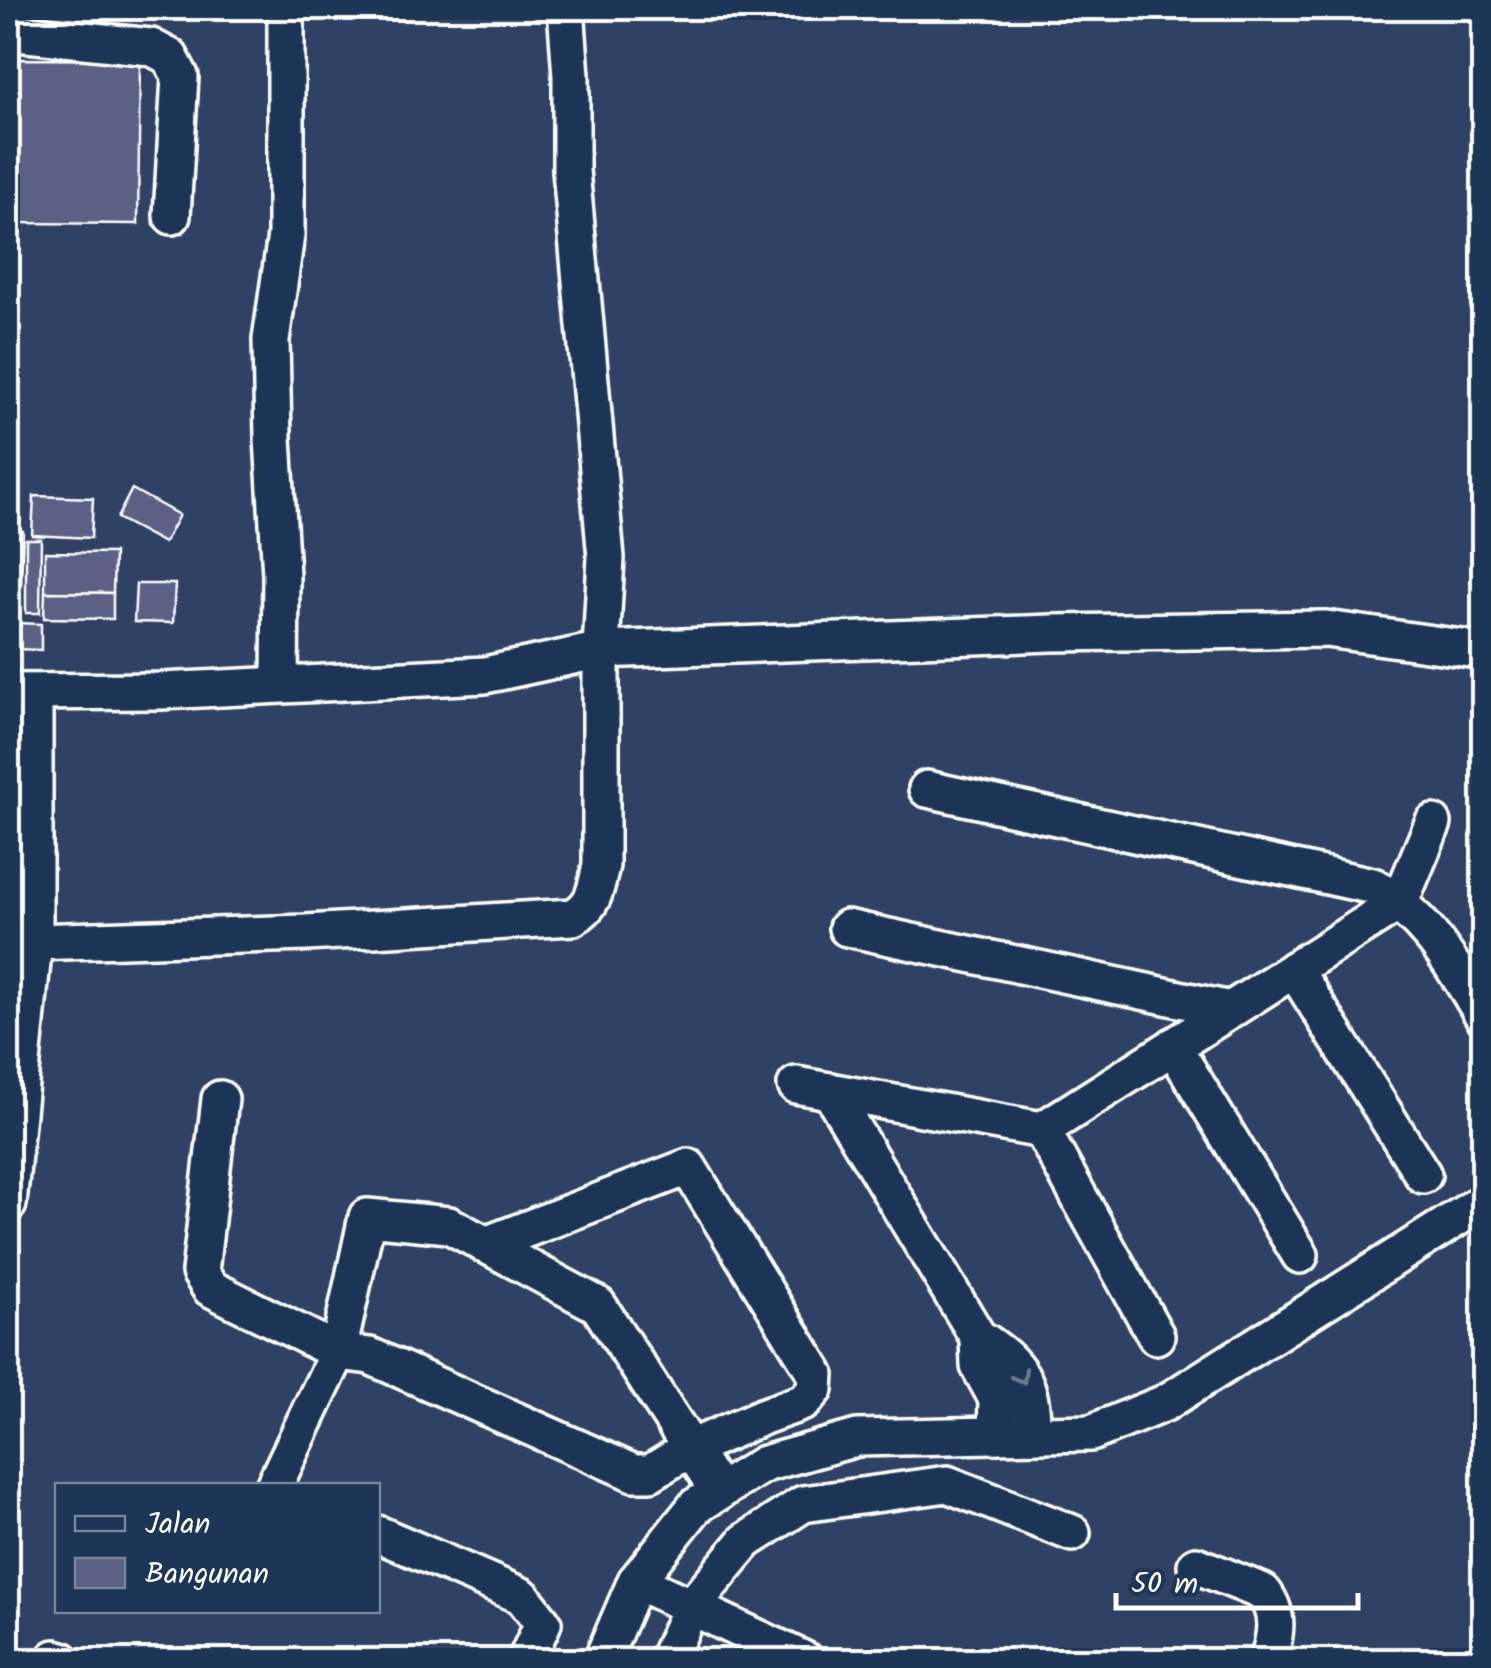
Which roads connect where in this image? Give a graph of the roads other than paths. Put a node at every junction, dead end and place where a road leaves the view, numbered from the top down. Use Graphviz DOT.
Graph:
graph roads {
  1 [pos="286,8"];
  2 [pos="566,8"];
  3 [pos="8,32"];
  4 [pos="172,216"];
  5 [pos="602,650"];
  6 [pos="1484,652"];
  7 [pos="280,683"];
  8 [pos="21,693"];
  9 [pos="927,790"];
  10 [pos="1434,823"];
  11 [pos="1400,902"];
  12 [pos="847,928"];
  13 [pos="34,942"];
  14 [pos="1294,970"];
  15 [pos="1231,1010"];
  16 [pos="1484,1017"];
  17 [pos="1173,1046"];
  18 [pos="220,1098"];
  19 [pos="1042,1130"];
  20 [pos="1423,1175"];
  21 [pos="1484,1202"];
  22 [pos="8,1204"];
  23 [pos="486,1245"];
  24 [pos="1300,1255"];
  25 [pos="1156,1336"];
  26 [pos="978,1337"];
  27 [pos="338,1352"];
  28 [pos="1032,1434"];
  29 [pos="996,1435"];
  30 [pos="691,1448"];
  31 [pos="275,1483"];
  32 [pos="719,1492"];
  33 [pos="1072,1532"];
  34 [pos="380,1535"];
  35 [pos="1196,1565"];
  36 [pos="636,1581"];
  37 [pos="692,1607"];
  38 [pos="526,1660"];
  39 [pos="602,1660"];
  40 [pos="667,1660"];
  41 [pos="805,1660"];
  42 [pos="1268,1660"];
  1 -- 7 [label="street"];
  2 -- 5 [label="street"];
  3 -- 4 [label="street"];
  5 -- 6 [label="street"];
  5 -- 7 [label="street"];
  5 -- 13 [label="street"];
  7 -- 8 [label="street"];
  8 -- 13 [label="street"];
  9 -- 11 [label="street"];
  10 -- 11 [label="street"];
  11 -- 14 [label="street"];
  11 -- 16 [label="street"];
  12 -- 15 [label="street"];
  13 -- 22 [label="street"];
  14 -- 15 [label="street"];
  14 -- 20 [label="street"];
  15 -- 17 [label="street"];
  17 -- 19 [label="street"];
  17 -- 24 [label="street"];
  18 -- 27 [label="street"];
  19 -- 25 [label="street"];
  19 -- 26 [label="street"];
  21 -- 28 [label="street"];
  23 -- 27 [label="street"];
  23 -- 30 [label="street"];
  23 -- 30 [label="street"];
  26 -- 28 [label="street, one-way"];
  26 -- 29 [label="street"];
  27 -- 30 [label="street"];
  27 -- 31 [label="street"];
  28 -- 29 [label="street"];
  29 -- 32 [label="street"];
  30 -- 32 [label="street"];
  32 -- 36 [label="street"];
  33 -- 37 [label="street"];
  34 -- 38 [label="street"];
  35 -- 42 [label="street"];
  36 -- 37 [label="street"];
  36 -- 39 [label="street"];
  37 -- 40 [label="street"];
  37 -- 41 [label="street"];
}
